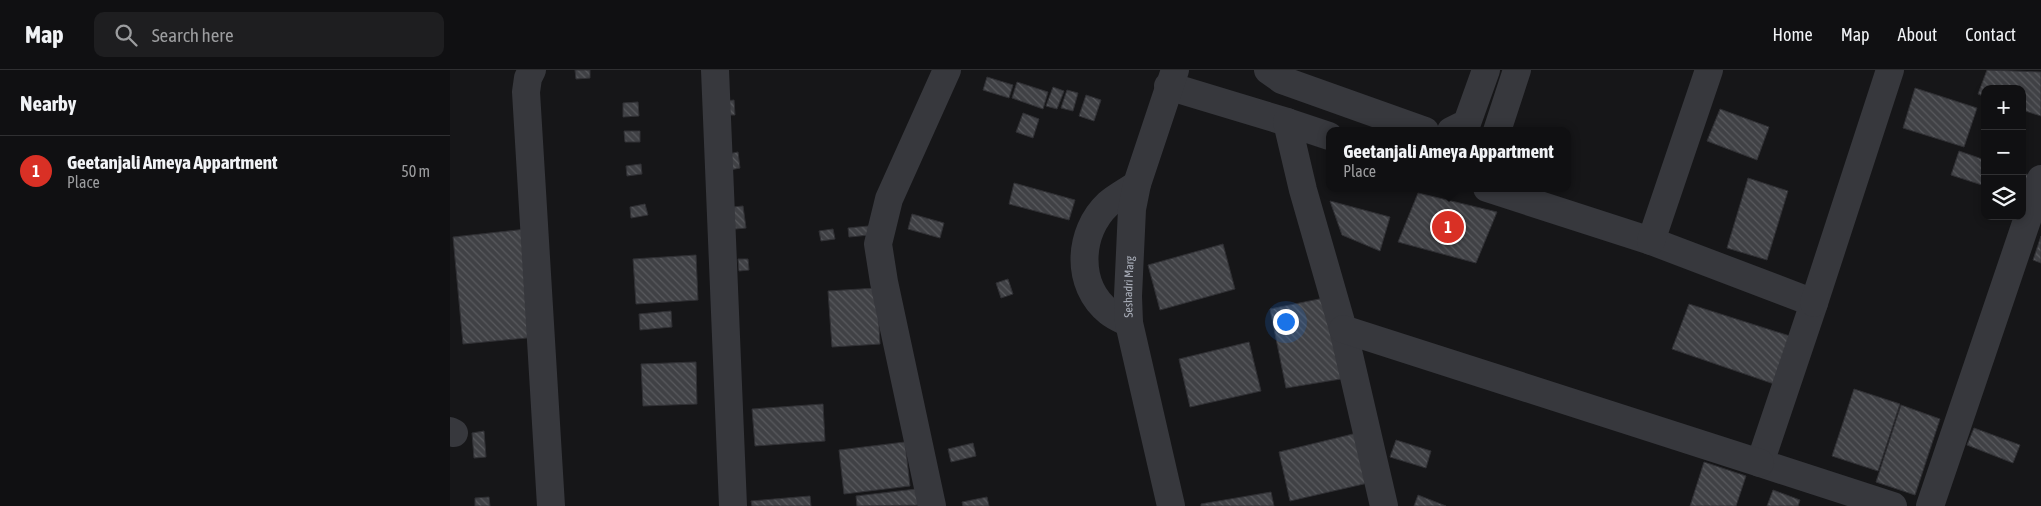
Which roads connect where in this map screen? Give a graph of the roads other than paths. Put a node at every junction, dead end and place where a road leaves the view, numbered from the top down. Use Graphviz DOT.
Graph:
graph roads {
  1 [pos="532,70"];
  2 [pos="715,70"];
  3 [pos="947,70"];
  4 [pos="1268,70"];
  5 [pos="1486,70"];
  6 [pos="1517,70"];
  7 [pos="1709,70"];
  8 [pos="1890,70"];
  9 [pos="1172,78"];
  10 [pos="1287,122"];
  11 [pos="1415,127"];
  12 [pos="1459,127"];
  13 [pos="1498,127"];
  14 [pos="1326,135"];
  15 [pos="2041,179"];
  16 [pos="1137,184"];
  17 [pos="1498,192"];
  18 [pos="1651,241"];
  19 [pos="1814,302"];
  20 [pos="1129,323"];
  21 [pos="1343,328"];
  22 [pos="1760,463"];
  23 [pos="551,506"];
  24 [pos="733,506"];
  25 [pos="932,506"];
  26 [pos="1171,506"];
  27 [pos="1384,506"];
  28 [pos="1893,506"];
  29 [pos="1930,506"];
  1 -- 23 [label="street"];
  2 -- 24 [label="street"];
  3 -- 25 [label="street"];
  4 -- 11 [label="street"];
  5 -- 12 [label="street"];
  6 -- 13 [label="street"];
  7 -- 18 [label="street"];
  8 -- 19 [label="street"];
  9 -- 10 [label="street"];
  9 -- 16 [label="street, Seshadri Marg"];
  10 -- 14 [label="street"];
  10 -- 21 [label="street"];
  15 -- 29 [label="street"];
  16 -- 20 [label="street, Seshadri Marg"];
  16 -- 20 [label="street"];
  17 -- 18 [label="street"];
  18 -- 19 [label="street"];
  19 -- 22 [label="street"];
  20 -- 26 [label="street, Seshadri Marg"];
  21 -- 22 [label="street"];
  21 -- 27 [label="street"];
  22 -- 28 [label="street"];
}
